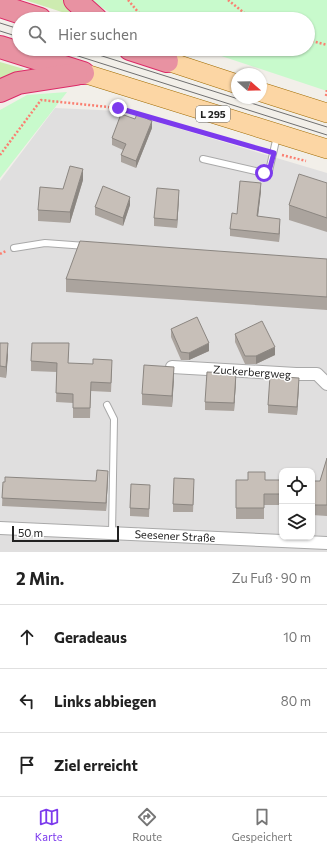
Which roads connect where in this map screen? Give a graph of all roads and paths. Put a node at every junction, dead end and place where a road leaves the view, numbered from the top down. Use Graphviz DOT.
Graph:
graph roads {
  1 [pos="75,0"];
  2 [pos="128,0"];
  3 [pos="228,0"];
  4 [pos="0,6"];
  5 [pos="18,12"];
  6 [pos="88,12"];
  7 [pos="138,12"];
  8 [pos="243,12"];
  9 [pos="315,42"];
  10 [pos="327,45"];
  11 [pos="0,47"];
  12 [pos="12,51"];
  13 [pos="29,56"];
  14 [pos="152,56"];
  15 [pos="158,56"];
  16 [pos="167,61"];
  17 [pos="83,73"];
  18 [pos="231,82"];
  19 [pos="0,92"];
  20 [pos="267,94"];
  21 [pos="323,111"];
  22 [pos="278,134"];
  23 [pos="327,149"];
  24 [pos="274,153"];
  25 [pos="0,155"];
  26 [pos="203,159"];
  27 [pos="312,163"];
  28 [pos="92,247"];
  29 [pos="14,248"];
  30 [pos="172,367"];
  31 [pos="327,384"];
  32 [pos="106,405"];
  33 [pos="0,528"];
  34 [pos="112,533"];
  35 [pos="327,543"];
  1 -- 6 [label="highway"];
  2 -- 7 [label="path"];
  3 -- 8 [label="path"];
  4 -- 5 [label="highway"];
  9 -- 10 [label="path"];
  11 -- 12 [label="highway"];
  13 -- 17 [label="highway"];
  14 -- 16 [label="highway"];
  15 -- 16 [label="highway"];
  16 -- 18 [label="main road"];
  17 -- 19 [label="highway"];
  17 -- 22 [label="main road, L 295"];
  20 -- 21 [label="main road"];
  22 -- 23 [label="main road"];
  22 -- 24 [label="lane"];
  24 -- 25 [label="path"];
  24 -- 26 [label="lane"];
  24 -- 27 [label="path"];
  28 -- 29 [label="lane"];
  30 -- 31 [label="street, Zuckerbergweg"];
  32 -- 34 [label="lane"];
  33 -- 34 [label="street, Seesener Straße"];
  34 -- 35 [label="street, Seesener Straße"];
}
